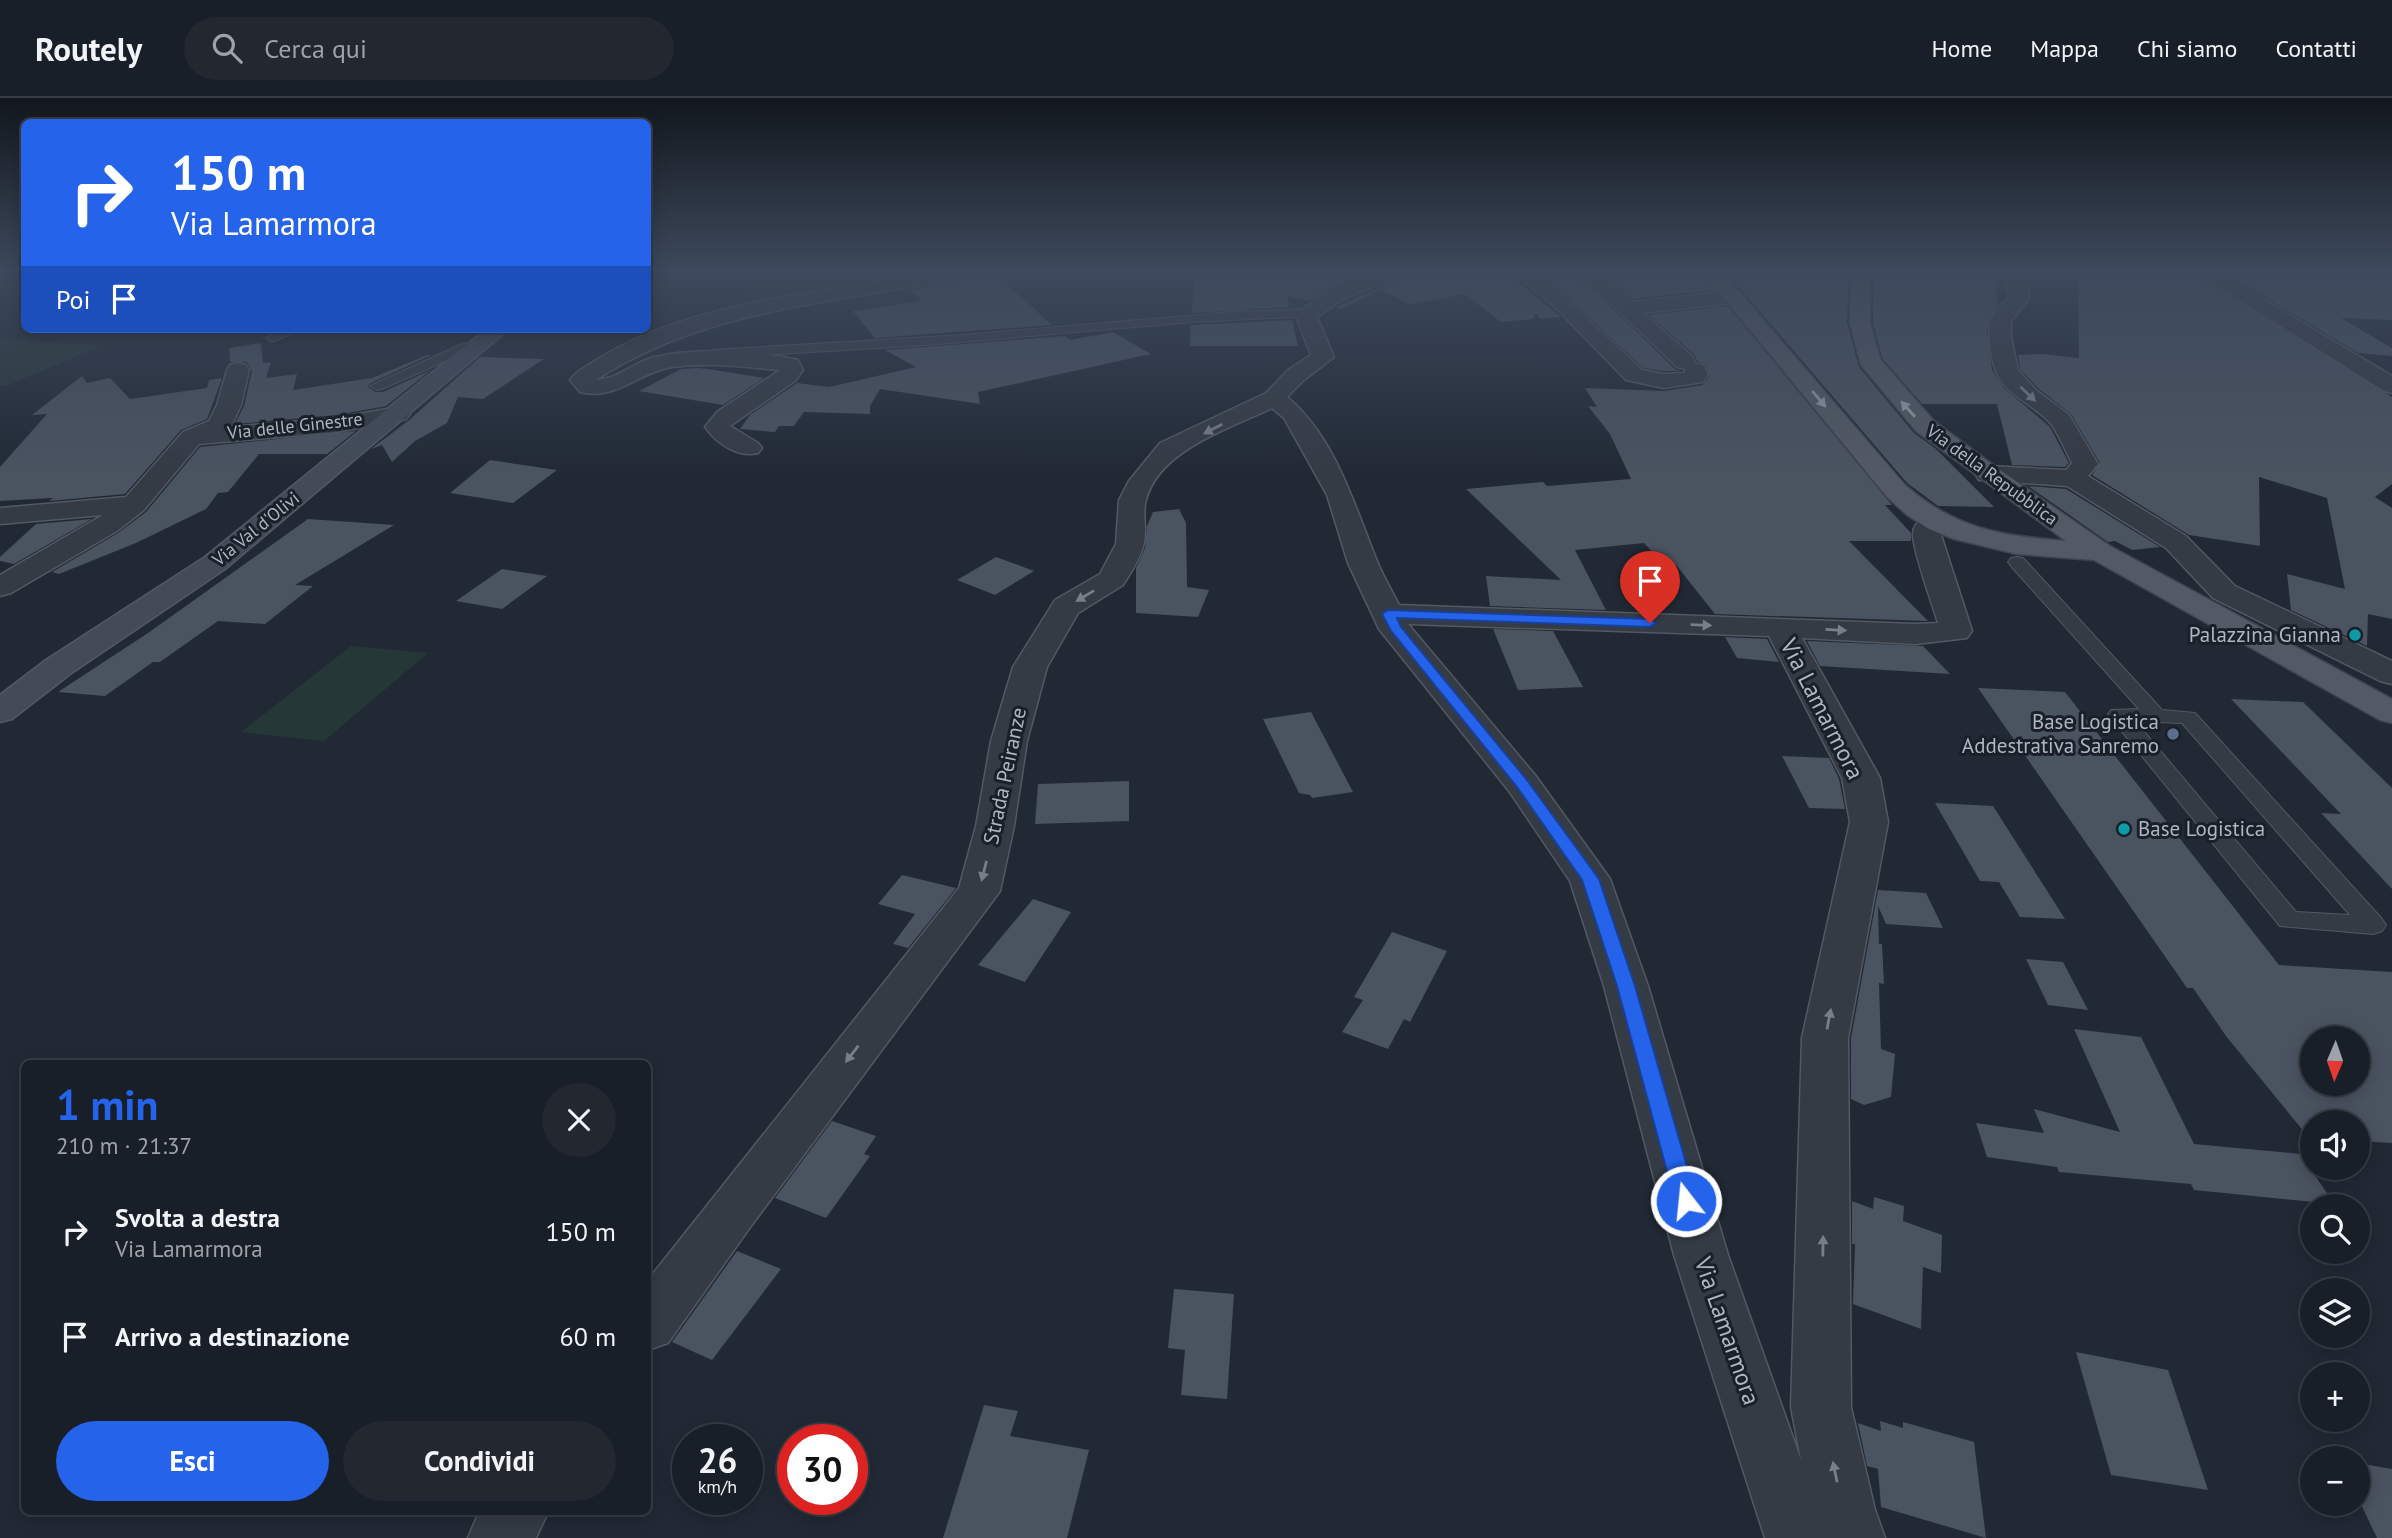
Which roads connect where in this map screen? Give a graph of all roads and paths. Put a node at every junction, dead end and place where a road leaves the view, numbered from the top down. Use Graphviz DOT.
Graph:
graph roads {
  1 [pos="483,339"];
  2 [pos="486,339"];
  3 [pos="655,339"];
  4 [pos="955,339"];
  5 [pos="1316,339"];
  6 [pos="1598,339"];
  7 [pos="1660,339"];
  8 [pos="1769,339"];
  9 [pos="1864,339"];
  10 [pos="2000,339"];
  11 [pos="2315,339"];
  12 [pos="659,363"];
  13 [pos="238,370"];
  14 [pos="377,386"];
  15 [pos="2392,386"];
  16 [pos="1274,398"];
  17 [pos="398,414"];
  18 [pos="192,437"];
  19 [pos="749,448"];
  20 [pos="1988,474"];
  21 [pos="2073,478"];
  22 [pos="134,504"];
  23 [pos="0,516"];
  24 [pos="1936,523"];
  25 [pos="2100,552"];
  26 [pos="2017,562"];
  27 [pos="0,587"];
  28 [pos="1388,614"];
  29 [pos="1780,628"];
  30 [pos="2392,674"];
  31 [pos="0,712"];
  32 [pos="2392,713"];
  33 [pos="2156,716"];
  34 [pos="651,1320"];
  35 [pos="514,1515"];
  36 [pos="499,1538"];
  37 [pos="1797,1538"];
  38 [pos="1853,1538"];
  1 -- 14 [label="lane"];
  2 -- 17 [label="street, Via Val d'Olivi"];
  3 -- 12 [label="street"];
  4 -- 12 [label="lane"];
  5 -- 16 [label="street, Strada Peiranze"];
  6 -- 7 [label="street"];
  8 -- 24 [label="main road, one-way"];
  20 -- 9 [label="main road, Via della Repubblica, one-way"];
  10 -- 21 [label="street, one-way"];
  11 -- 15 [label="street"];
  12 -- 19 [label="street"];
  13 -- 18 [label="street, Via delle Ginestre"];
  16 -- 28 [label="street, Via Lamarmora"];
  16 -- 34 [label="street, Strada Peiranze, one-way"];
  17 -- 18 [label="street, Via delle Ginestre"];
  17 -- 31 [label="street, Via Val d'Olivi"];
  18 -- 22 [label="street, Via delle Ginestre"];
  20 -- 21 [label="street"];
  20 -- 25 [label="main road, Via della Repubblica"];
  21 -- 30 [label="street"];
  22 -- 23 [label="street"];
  22 -- 27 [label="street, Via delle Ginestre"];
  24 -- 25 [label="main road"];
  29 -- 24 [label="street, Via Lamarmora, one-way"];
  25 -- 32 [label="main road"];
  26 -- 33 [label="lane"];
  28 -- 29 [label="street, Via Lamarmora, one-way"];
  28 -- 37 [label="street, Via Lamarmora"];
  38 -- 29 [label="street, Via Lamarmora, one-way"];
  33 -- 33 [label="lane"];
  35 -- 36 [label="street"];
}
